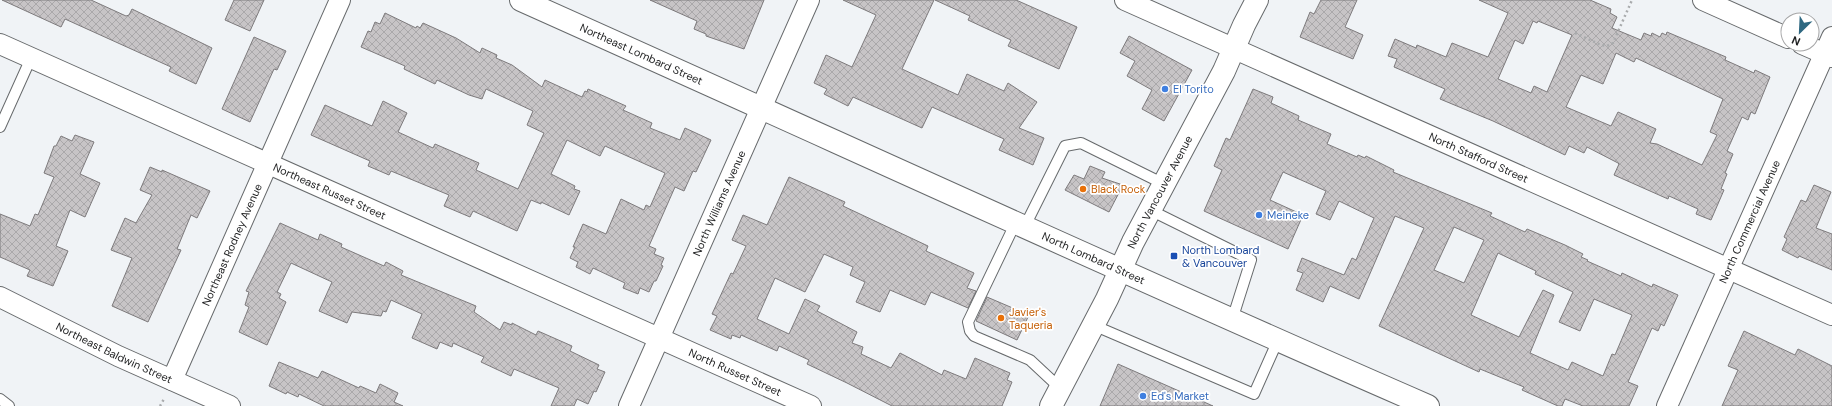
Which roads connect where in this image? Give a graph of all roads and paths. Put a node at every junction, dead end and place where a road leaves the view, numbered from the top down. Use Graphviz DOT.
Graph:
graph roads {
  1 [pos="340,0"];
  2 [pos="521,0"];
  3 [pos="809,0"];
  4 [pos="1125,0"];
  5 [pos="1257,0"];
  6 [pos="1632,0"];
  7 [pos="1703,0"];
  8 [pos="1575,33"];
  9 [pos="1780,34"];
  10 [pos="0,44"];
  11 [pos="1820,48"];
  12 [pos="1233,49"];
  13 [pos="1830,50"];
  14 [pos="31,58"];
  15 [pos="761,107"];
  16 [pos="0,127"];
  17 [pos="267,163"];
  18 [pos="1164,184"];
  19 [pos="1150,210"];
  20 [pos="1020,226"];
  21 [pos="1729,269"];
  22 [pos="1120,270"];
  23 [pos="0,297"];
  24 [pos="1832,315"];
  25 [pos="1232,320"];
  26 [pos="1093,325"];
  27 [pos="659,338"];
  28 [pos="1278,340"];
  29 [pos="172,380"];
  30 [pos="1056,397"];
  31 [pos="0,399"];
  32 [pos="9,406"];
  33 [pos="230,406"];
  34 [pos="629,406"];
  35 [pos="811,406"];
  36 [pos="1428,406"];
  37 [pos="1668,406"];
  1 -- 17 [label="street, Northeast Rodney Avenue"];
  2 -- 15 [label="main road, Northeast Lombard Street"];
  3 -- 15 [label="street, North Williams Avenue"];
  4 -- 12 [label="street, North Stafford Street"];
  5 -- 12 [label="main road, North Vancouver Avenue"];
  6 -- 8 [label="path"];
  7 -- 9 [label="street"];
  10 -- 14 [label="street, Northeast Russet Street"];
  11 -- 13 [label="street"];
  12 -- 18 [label="main road, North Vancouver Avenue"];
  12 -- 21 [label="street, North Stafford Street"];
  13 -- 21 [label="street, North Commercial Avenue"];
  14 -- 16 [label="lane"];
  14 -- 17 [label="street, Northeast Russet Street"];
  15 -- 20 [label="main road, North Lombard Street"];
  15 -- 27 [label="street, North Williams Avenue"];
  17 -- 27 [label="street, Northeast Russet Street"];
  17 -- 29 [label="street, Northeast Rodney Avenue"];
  18 -- 19 [label="main road, North Vancouver Avenue"];
  18 -- 20 [label="lane"];
  19 -- 22 [label="main road, North Vancouver Avenue"];
  19 -- 25 [label="lane"];
  20 -- 22 [label="main road, North Lombard Street"];
  20 -- 30 [label="lane"];
  21 -- 24 [label="street, North Stafford Street"];
  21 -- 37 [label="street, North Commercial Avenue"];
  22 -- 25 [label="main road, North Lombard Street"];
  22 -- 26 [label="main road, North Vancouver Avenue"];
  23 -- 29 [label="street, Northeast Baldwin Street"];
  25 -- 28 [label="main road, North Lombard Street"];
  26 -- 28 [label="lane"];
  26 -- 30 [label="main road, North Vancouver Avenue"];
  27 -- 34 [label="street, North Williams Avenue"];
  27 -- 35 [label="street, North Russet Street"];
  28 -- 36 [label="main road, North Lombard Street"];
  29 -- 33 [label="street, Northeast Baldwin Street"];
  31 -- 32 [label="lane"];
}
